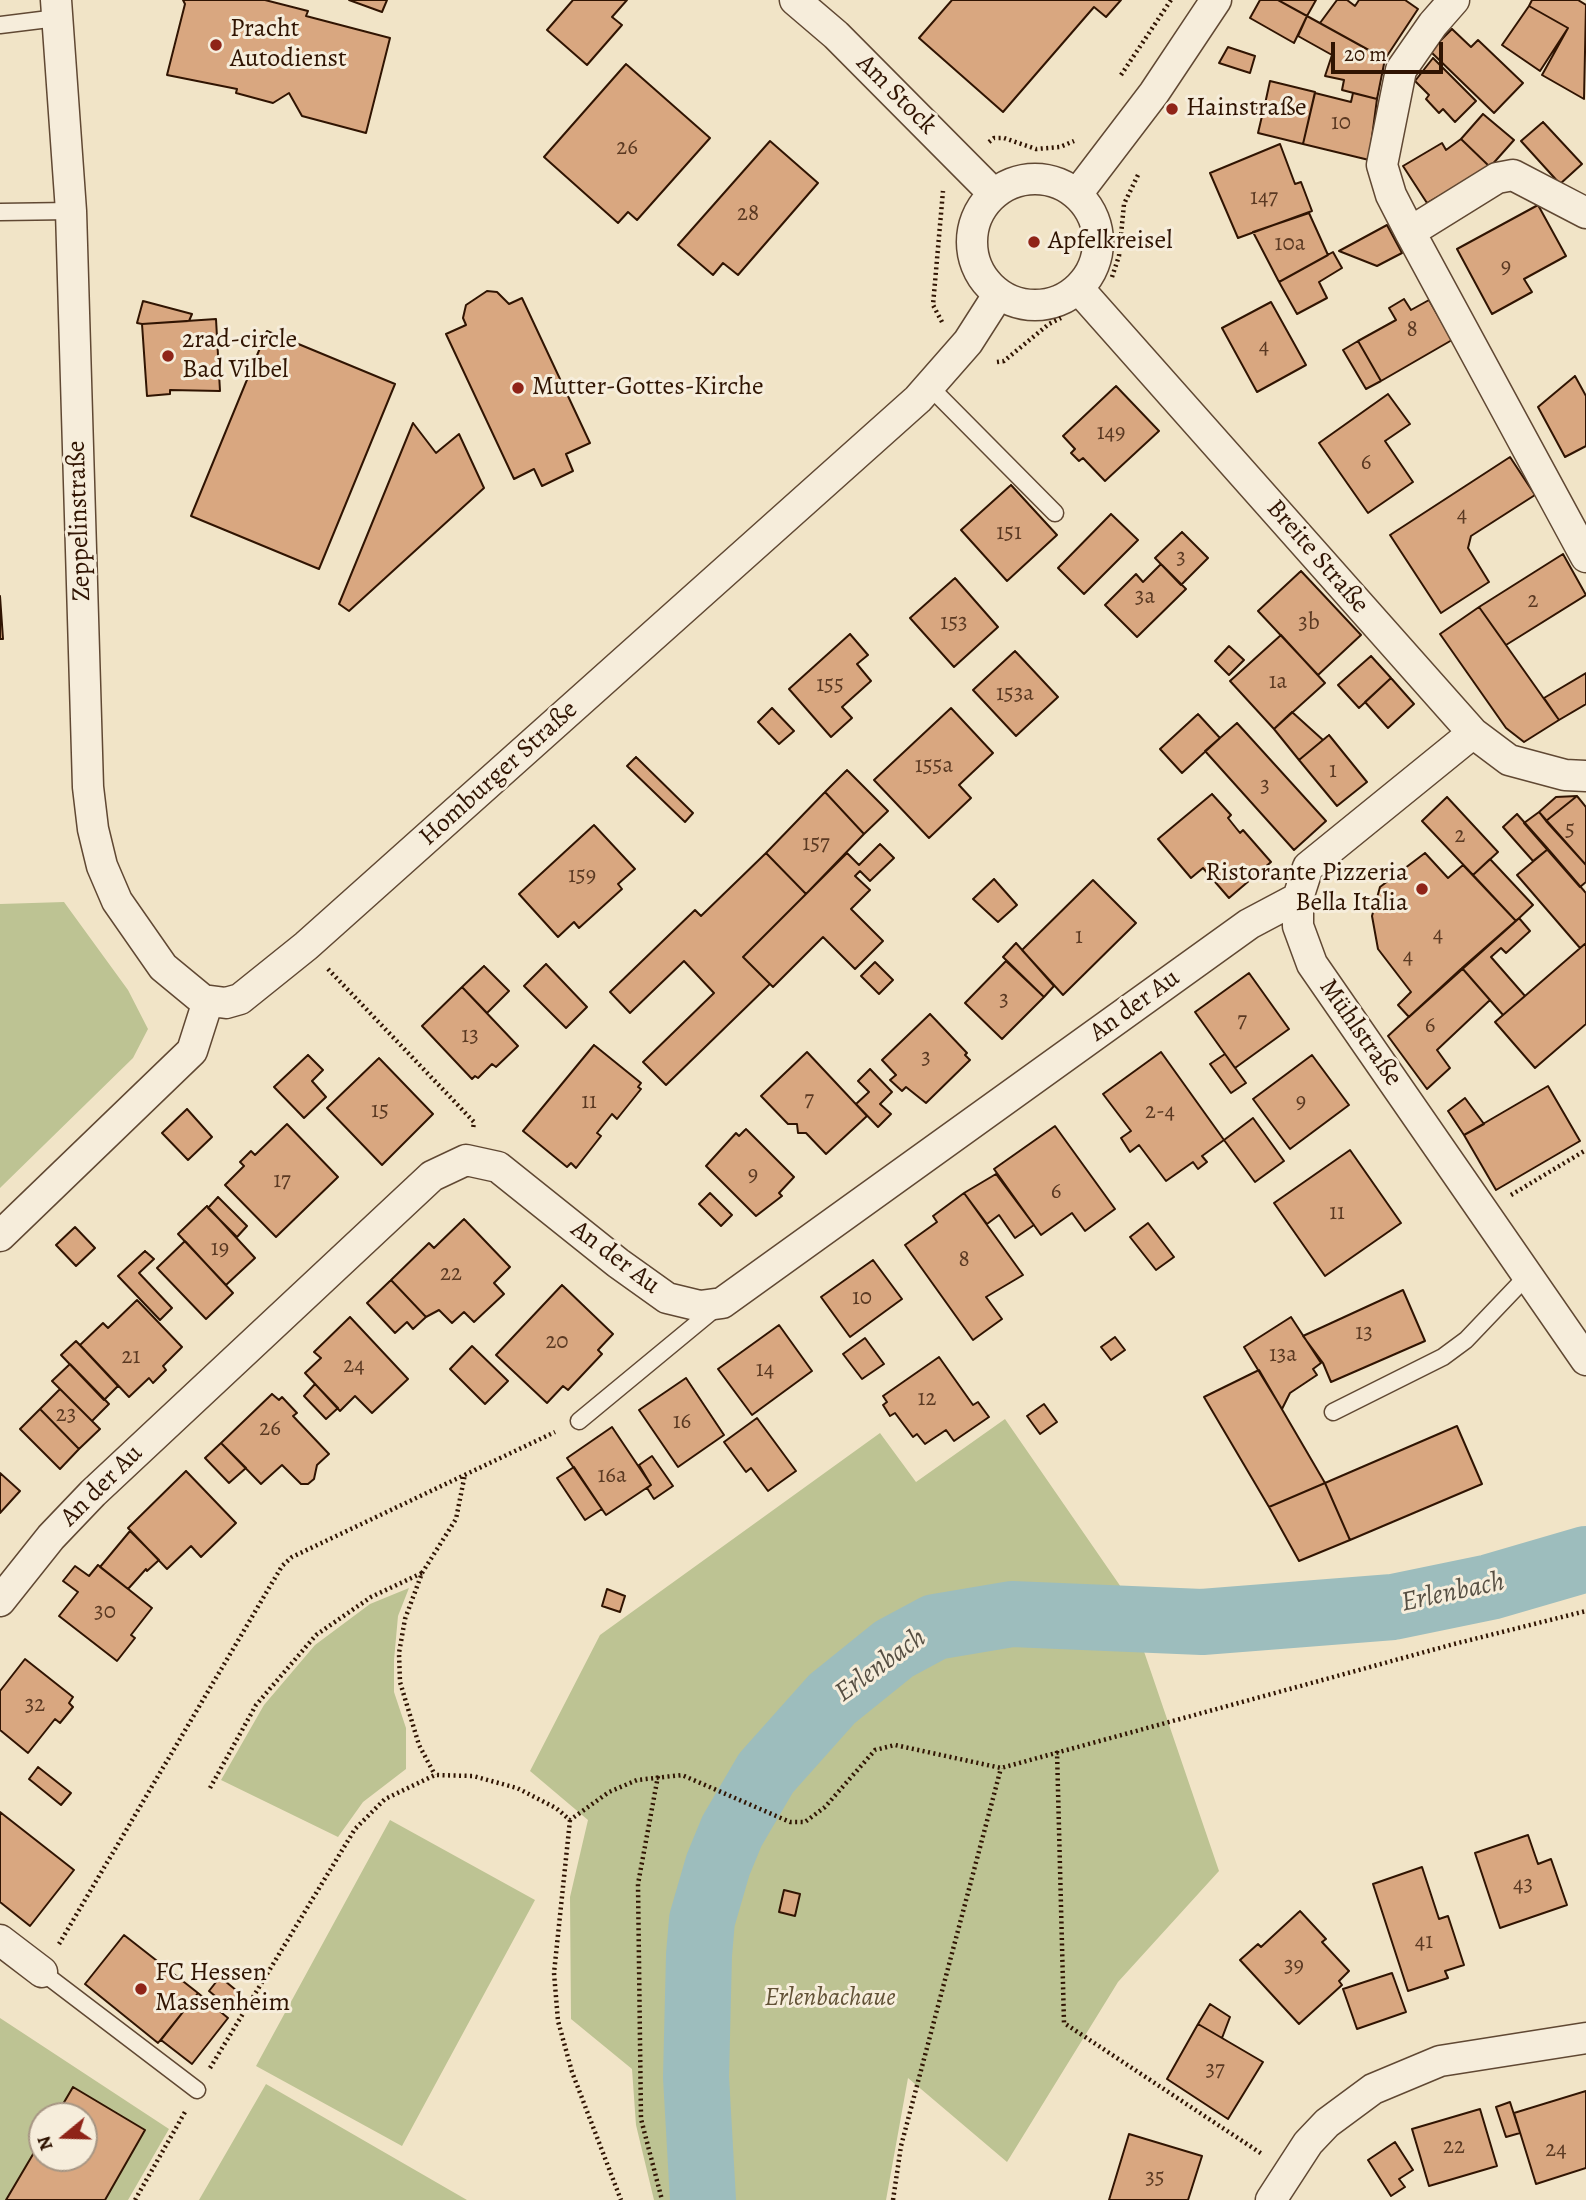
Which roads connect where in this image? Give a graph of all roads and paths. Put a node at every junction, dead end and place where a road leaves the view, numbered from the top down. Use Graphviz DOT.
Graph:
graph roads {
  1 [pos="1216,0"];
  2 [pos="1454,0"];
  3 [pos="804,3"];
  4 [pos="56,9"];
  5 [pos="0,25"];
  6 [pos="993,193"];
  7 [pos="1077,194"];
  8 [pos="71,211"];
  9 [pos="0,212"];
  10 [pos="1586,213"];
  11 [pos="1410,232"];
  12 [pos="1078,288"];
  13 [pos="999,295"];
  14 [pos="930,387"];
  15 [pos="1055,513"];
  16 [pos="1586,556"];
  17 [pos="1473,733"];
  18 [pos="1586,776"];
  19 [pos="1298,898"];
  20 [pos="306,946"];
  21 [pos="208,1001"];
  22 [pos="1586,1150"];
  23 [pos="466,1160"];
  24 [pos="1483,1212"];
  25 [pos="0,1236"];
  26 [pos="1528,1275"];
  27 [pos="722,1303"];
  28 [pos="1586,1360"];
  29 [pos="1333,1412"];
  30 [pos="579,1421"];
  31 [pos="465,1473"];
  32 [pos="422,1573"];
  33 [pos="0,1601"];
  34 [pos="1586,1611"];
  35 [pos="1057,1751"];
  36 [pos="1002,1768"];
  37 [pos="435,1775"];
  38 [pos="658,1776"];
  39 [pos="210,1788"];
  40 [pos="570,1820"];
  41 [pos="0,1940"];
  42 [pos="42,1972"];
  43 [pos="1586,2038"];
  44 [pos="197,2090"];
  45 [pos="1289,2172"];
  46 [pos="135,2200"];
  47 [pos="621,2200"];
  48 [pos="662,2200"];
  49 [pos="893,2200"];
  50 [pos="1271,2200"];
  1 -- 7 [label="street"];
  2 -- 11 [label="street"];
  3 -- 6 [label="street, Am Stock"];
  4 -- 5 [label="lane"];
  4 -- 8 [label="street, Zeppelinstraße"];
  6 -- 7 [label="street"];
  6 -- 13 [label="street"];
  7 -- 12 [label="street"];
  8 -- 9 [label="lane"];
  8 -- 21 [label="street, Zeppelinstraße"];
  10 -- 11 [label="street"];
  11 -- 16 [label="street"];
  12 -- 13 [label="street"];
  12 -- 17 [label="street, Breite Straße"];
  13 -- 14 [label="street, Homburger Straße"];
  14 -- 15 [label="lane"];
  14 -- 20 [label="street, Homburger Straße"];
  17 -- 18 [label="street, Breite Straße"];
  17 -- 19 [label="street, Mühlstraße"];
  19 -- 24 [label="street, Mühlstraße"];
  19 -- 27 [label="street, An der Au"];
  20 -- 21 [label="street, Homburger Straße"];
  20 -- 23 [label="path"];
  21 -- 25 [label="street"];
  22 -- 24 [label="path"];
  23 -- 27 [label="street, An der Au"];
  23 -- 33 [label="street, An der Au"];
  24 -- 26 [label="street, Mühlstraße"];
  26 -- 28 [label="street, Mühlstraße"];
  26 -- 29 [label="lane"];
  27 -- 30 [label="lane"];
  30 -- 31 [label="path"];
  31 -- 32 [label="path"];
  31 -- 42 [label="path"];
  32 -- 37 [label="path"];
  32 -- 39 [label="path"];
  34 -- 35 [label="path"];
  35 -- 36 [label="path"];
  35 -- 45 [label="path"];
  36 -- 38 [label="path"];
  36 -- 49 [label="path"];
  37 -- 40 [label="path"];
  37 -- 44 [label="path"];
  38 -- 40 [label="path"];
  38 -- 48 [label="path"];
  40 -- 47 [label="path"];
  41 -- 42 [label="street"];
  42 -- 44 [label="lane"];
  43 -- 45 [label="street"];
  44 -- 46 [label="path"];
  45 -- 50 [label="street"];
}
